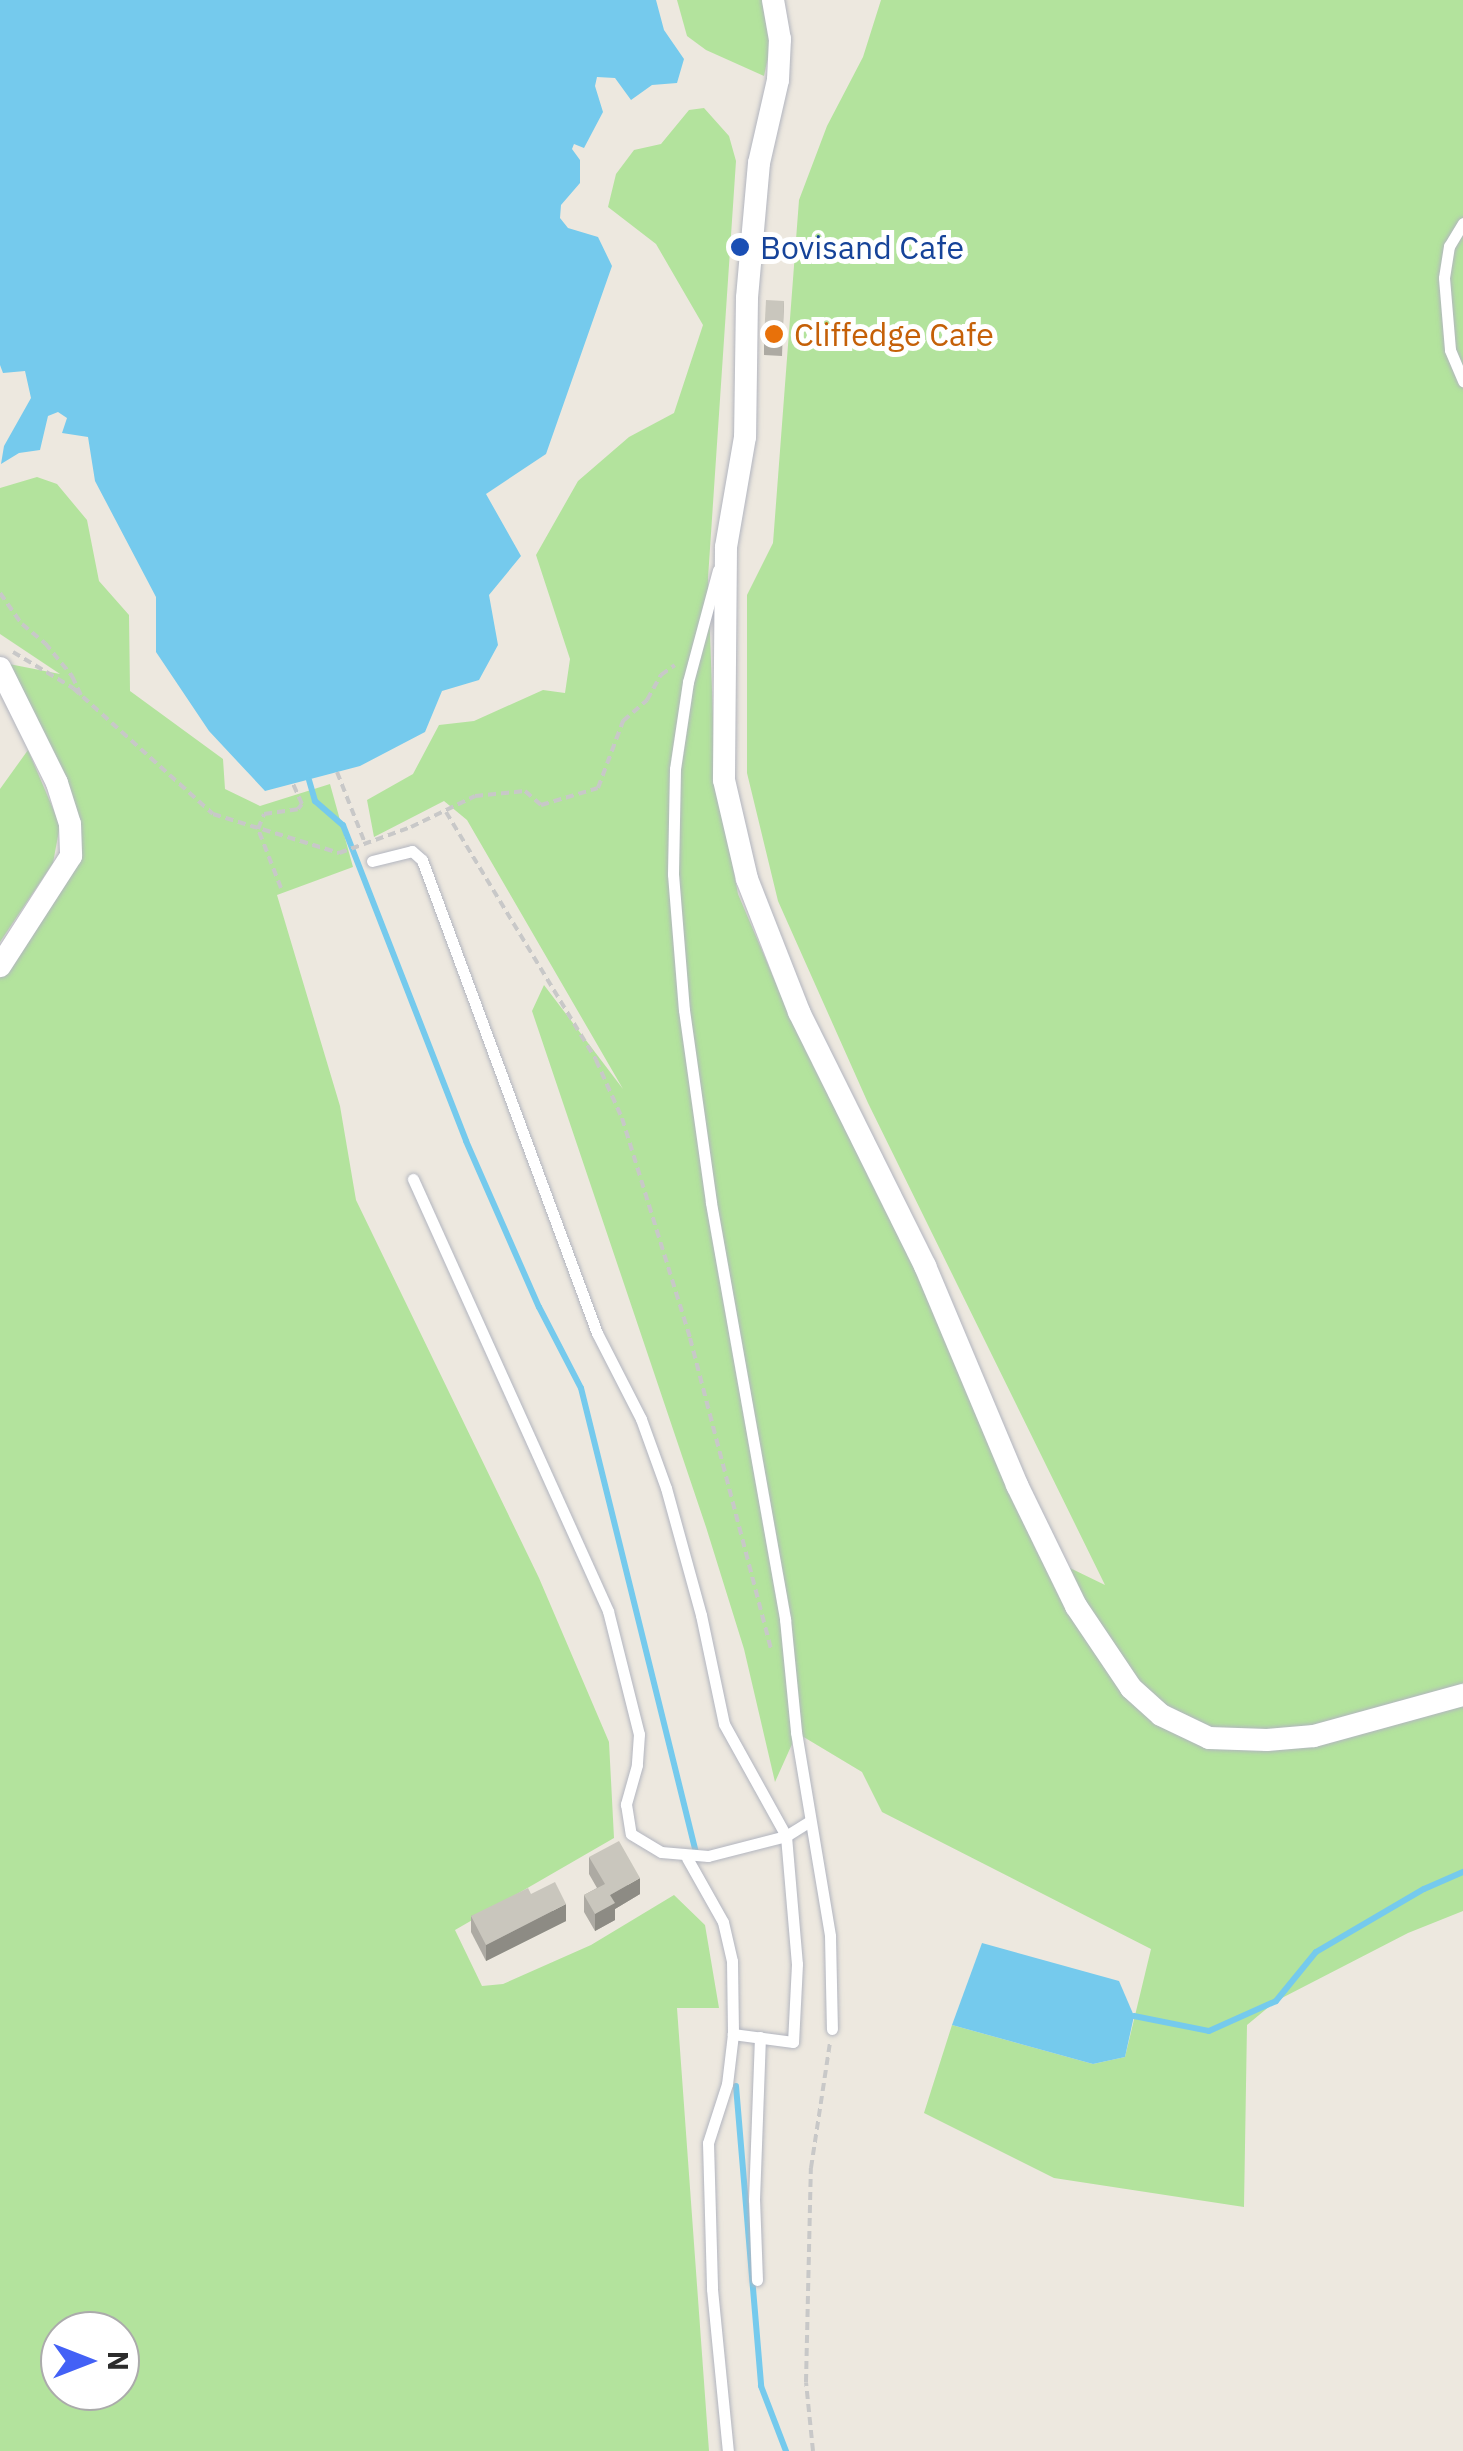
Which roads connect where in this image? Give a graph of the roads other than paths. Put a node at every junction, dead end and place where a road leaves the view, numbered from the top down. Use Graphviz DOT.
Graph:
graph roads {
  1 [pos="773,0"];
  2 [pos="1463,223"];
  3 [pos="1463,381"];
  4 [pos="726,548"];
  5 [pos="0,668"];
  6 [pos="372,861"];
  7 [pos="0,966"];
  8 [pos="413,1179"];
  9 [pos="1463,1696"];
  10 [pos="810,1822"];
  11 [pos="786,1836"];
  12 [pos="687,1858"];
  13 [pos="832,2029"];
  14 [pos="733,2034"];
  15 [pos="760,2037"];
  16 [pos="757,2280"];
  17 [pos="728,2451"];
  1 -- 4 [label="street"];
  2 -- 3 [label="lane"];
  4 -- 9 [label="street"];
  4 -- 10 [label="lane"];
  5 -- 7 [label="street"];
  6 -- 11 [label="lane"];
  8 -- 12 [label="lane"];
  10 -- 11 [label="lane"];
  10 -- 13 [label="lane"];
  11 -- 12 [label="lane"];
  11 -- 15 [label="lane"];
  12 -- 14 [label="lane"];
  14 -- 15 [label="lane"];
  14 -- 17 [label="lane"];
  15 -- 16 [label="lane"];
}
